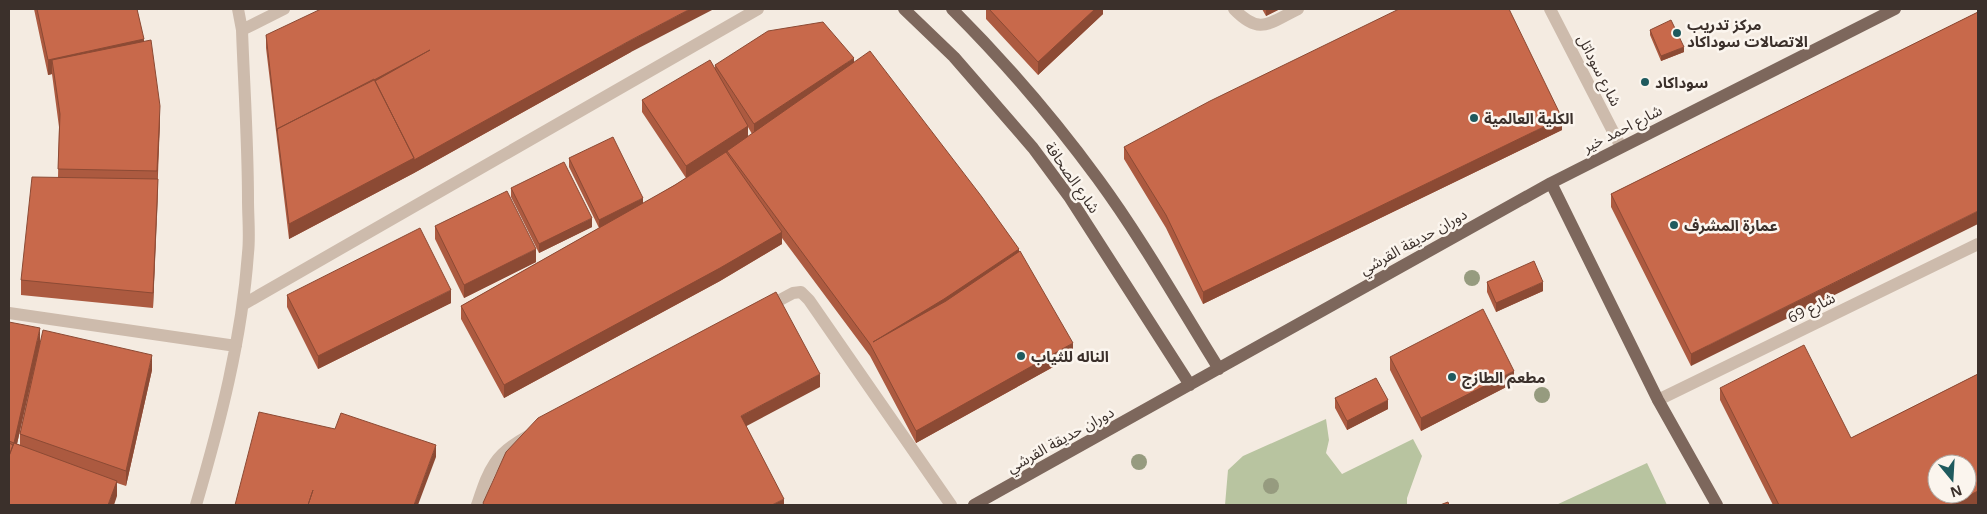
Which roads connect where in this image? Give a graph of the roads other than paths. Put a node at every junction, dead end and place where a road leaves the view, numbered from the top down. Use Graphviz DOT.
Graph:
graph roads {
  1 [pos="238,9"];
  2 [pos="284,9"];
  3 [pos="758,9"];
  4 [pos="904,9"];
  5 [pos="952,9"];
  6 [pos="1234,9"];
  7 [pos="1298,9"];
  8 [pos="1550,9"];
  9 [pos="1895,9"];
  10 [pos="242,30"];
  11 [pos="1621,147"];
  12 [pos="1551,183"];
  13 [pos="1978,244"];
  14 [pos="244,304"];
  15 [pos="758,312"];
  16 [pos="9,313"];
  17 [pos="236,346"];
  18 [pos="1219,369"];
  19 [pos="1190,385"];
  20 [pos="1658,400"];
  21 [pos="540,430"];
  22 [pos="196,505"];
  23 [pos="477,505"];
  24 [pos="950,505"];
  25 [pos="974,505"];
  26 [pos="1717,505"];
  1 -- 10 [label="street"];
  2 -- 10 [label="street"];
  3 -- 14 [label="street"];
  4 -- 19 [label="main road, شارع الصحافة"];
  5 -- 18 [label="main road, شارع الصحافة"];
  6 -- 7 [label="street"];
  8 -- 11 [label="street, شارع سوداتل"];
  9 -- 11 [label="main road, شارع احمد خير"];
  10 -- 14 [label="street"];
  11 -- 12 [label="main road, شارع احمد خير"];
  12 -- 18 [label="main road, دوران حديقة القرشي"];
  12 -- 20 [label="main road"];
  13 -- 20 [label="street, شارع 69"];
  14 -- 17 [label="street"];
  15 -- 24 [label="street"];
  16 -- 17 [label="street"];
  17 -- 22 [label="street"];
  18 -- 19 [label="main road, دوران حديقة القرشي"];
  19 -- 25 [label="main road, دوران حديقة القرشي"];
  20 -- 26 [label="main road"];
  21 -- 23 [label="street"];
}
